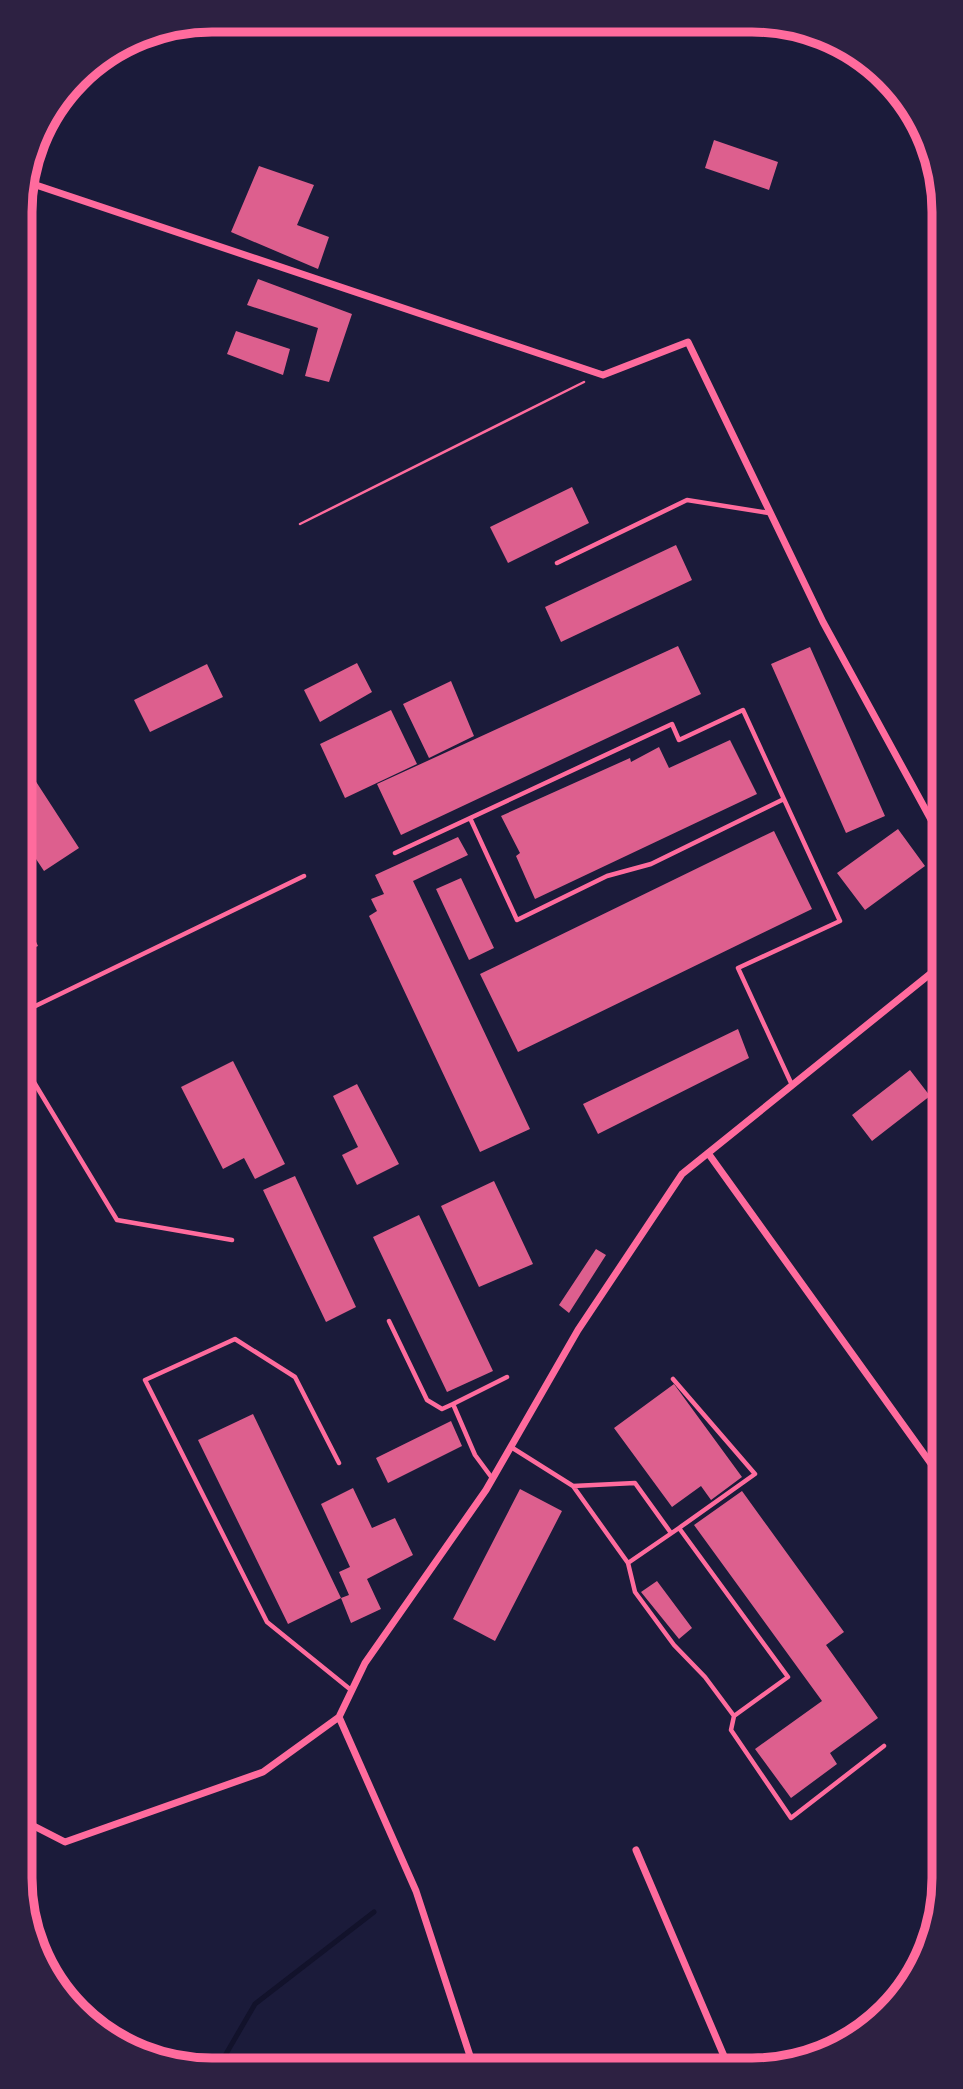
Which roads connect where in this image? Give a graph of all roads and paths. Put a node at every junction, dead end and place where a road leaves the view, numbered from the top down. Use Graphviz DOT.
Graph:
graph roads {
  1 [pos="34,184"];
  2 [pos="600,374"];
  3 [pos="770,513"];
  4 [pos="300,524"];
  5 [pos="557,563"];
  6 [pos="784,799"];
  7 [pos="470,818"];
  8 [pos="932,821"];
  9 [pos="395,853"];
  10 [pos="304,876"];
  11 [pos="932,973"];
  12 [pos="32,1008"];
  13 [pos="32,1080"];
  14 [pos="792,1085"];
  15 [pos="708,1153"];
  16 [pos="232,1240"];
  17 [pos="388,1321"];
  18 [pos="507,1377"];
  19 [pos="673,1379"];
  20 [pos="453,1404"];
  21 [pos="511,1447"];
  22 [pos="338,1463"];
  23 [pos="931,1464"];
  24 [pos="493,1478"];
  25 [pos="573,1486"];
  26 [pos="680,1528"];
  27 [pos="671,1533"];
  28 [pos="628,1563"];
  29 [pos="352,1691"];
  30 [pos="734,1716"];
  31 [pos="339,1717"];
  32 [pos="884,1746"];
  33 [pos="32,1825"];
  34 [pos="636,1850"];
  35 [pos="470,2058"];
  36 [pos="725,2058"];
  1 -- 2 [label="street"];
  2 -- 3 [label="street"];
  2 -- 4 [label="path"];
  3 -- 5 [label="lane"];
  3 -- 8 [label="street"];
  6 -- 7 [label="lane"];
  6 -- 7 [label="lane"];
  6 -- 14 [label="lane"];
  7 -- 9 [label="lane"];
  10 -- 12 [label="lane"];
  11 -- 14 [label="street"];
  13 -- 16 [label="lane"];
  14 -- 15 [label="street"];
  15 -- 21 [label="street"];
  15 -- 23 [label="street"];
  17 -- 20 [label="lane"];
  18 -- 20 [label="lane"];
  19 -- 26 [label="lane"];
  20 -- 24 [label="lane"];
  21 -- 24 [label="street"];
  21 -- 25 [label="lane"];
  22 -- 29 [label="lane"];
  24 -- 29 [label="street"];
  25 -- 27 [label="lane"];
  25 -- 28 [label="lane"];
  26 -- 27 [label="lane"];
  26 -- 30 [label="lane"];
  27 -- 28 [label="lane"];
  28 -- 30 [label="lane"];
  29 -- 31 [label="street"];
  30 -- 32 [label="lane"];
  31 -- 33 [label="street"];
  31 -- 35 [label="street"];
  34 -- 36 [label="street"];
}
